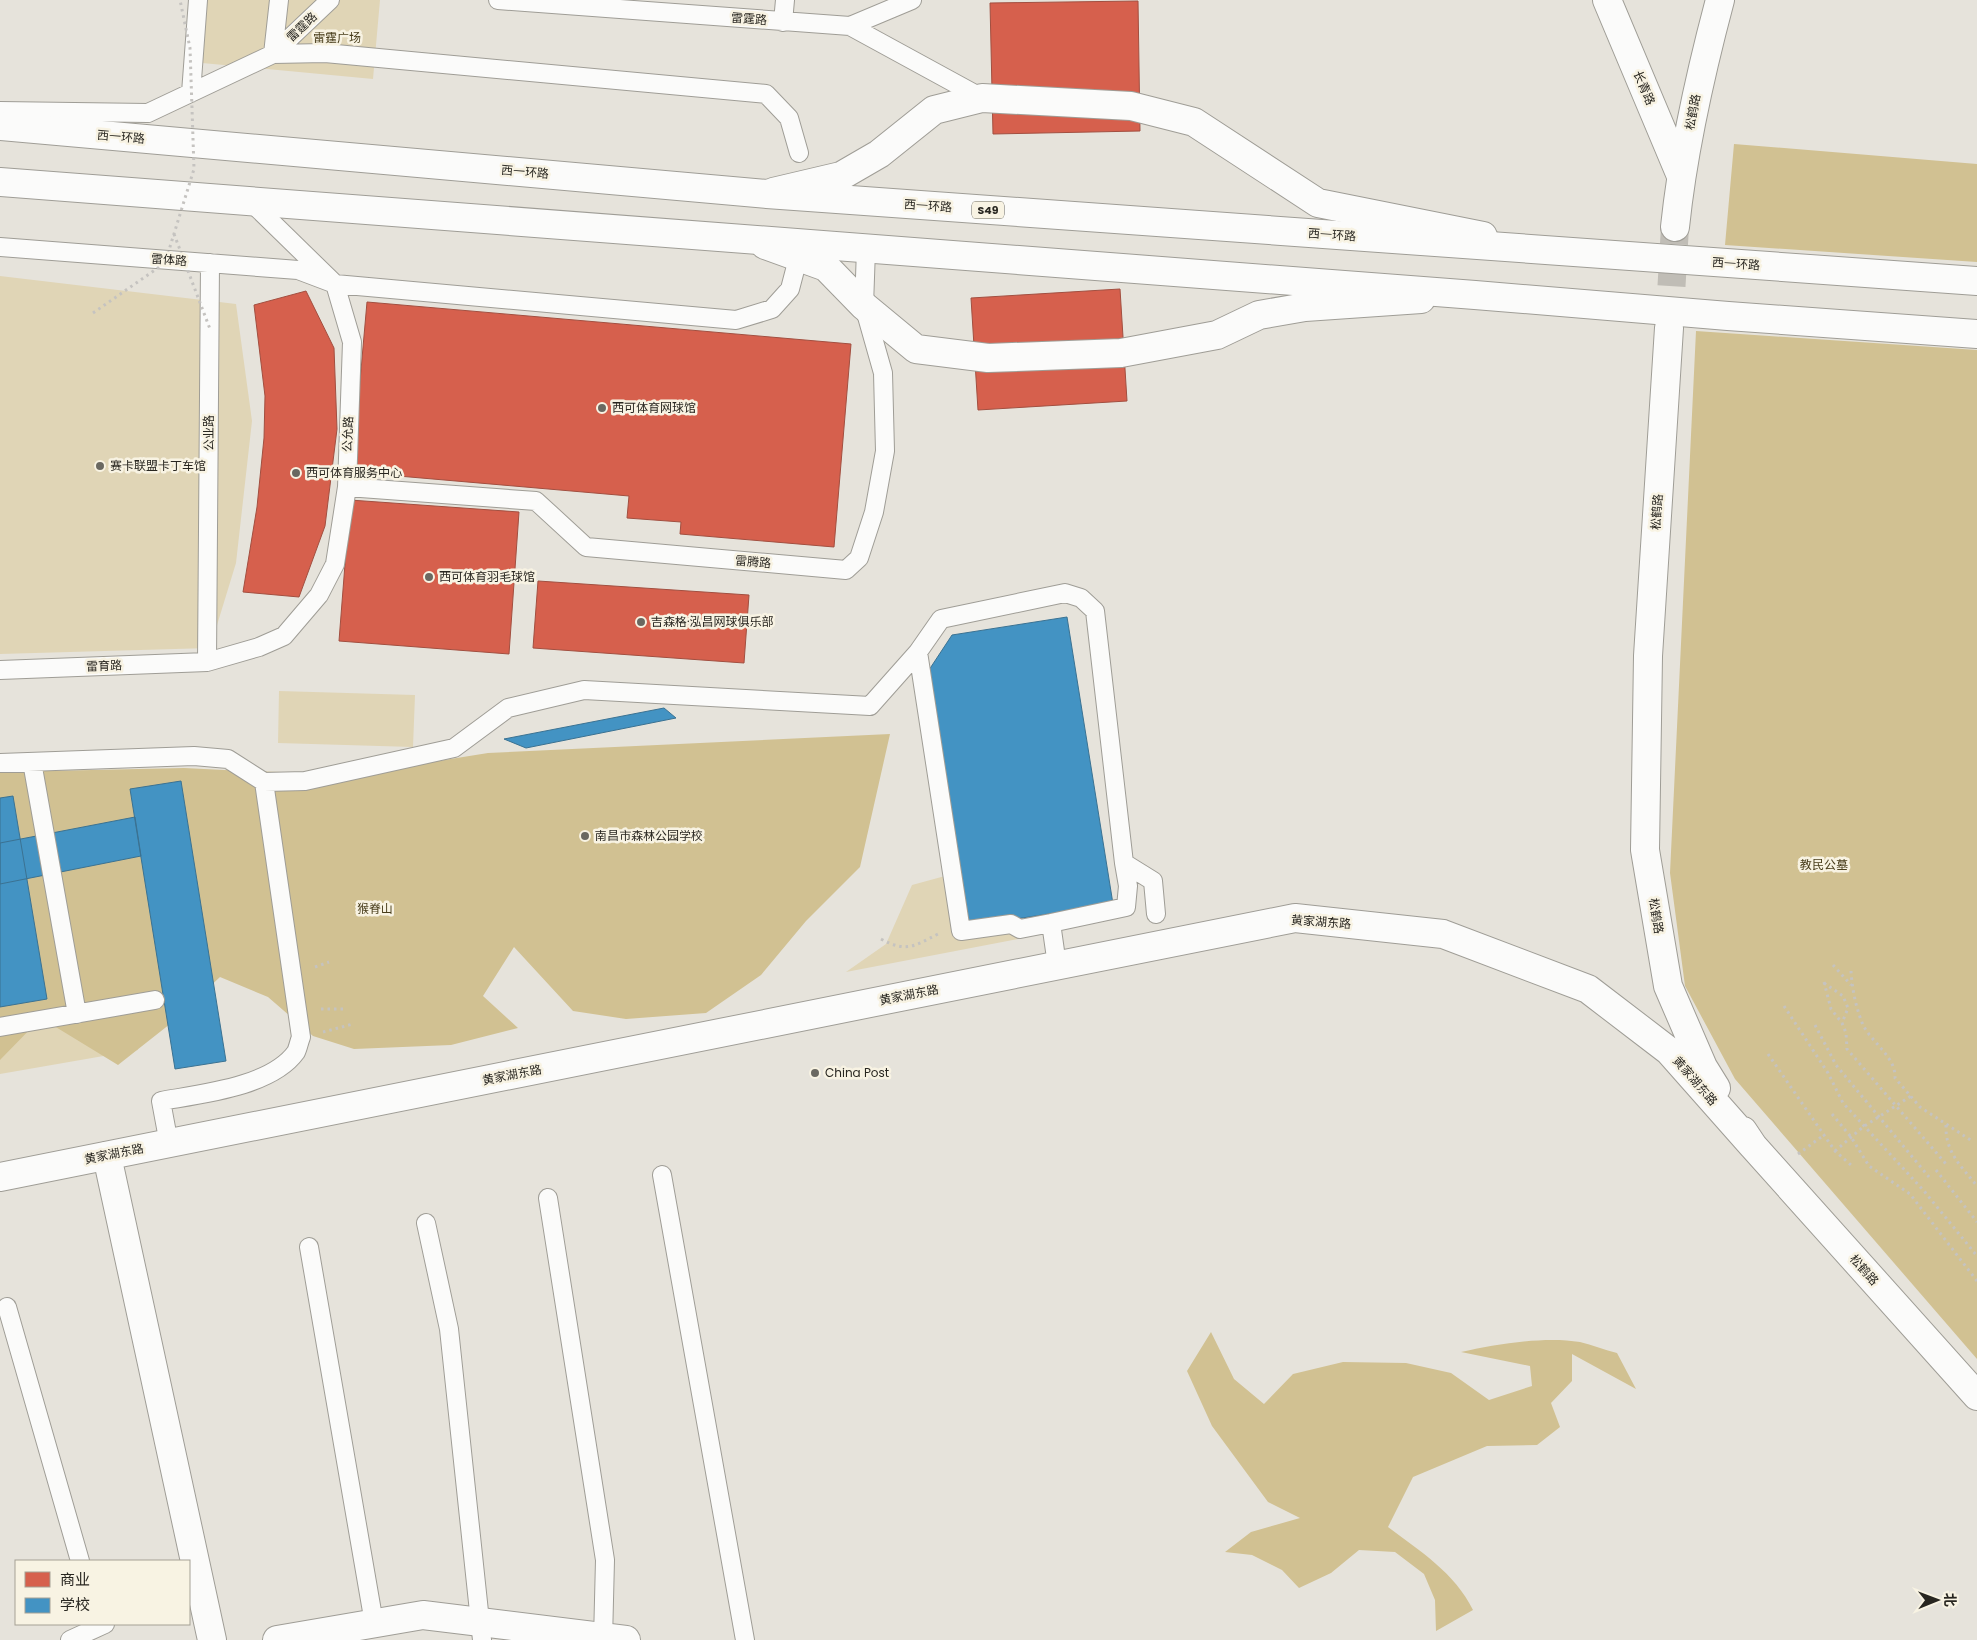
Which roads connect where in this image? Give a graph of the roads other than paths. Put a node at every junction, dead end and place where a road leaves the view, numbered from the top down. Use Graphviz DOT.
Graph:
graph roads {
  1 [pos="198,0"];
  2 [pos="279,0"];
  3 [pos="330,0"];
  4 [pos="498,0"];
  5 [pos="785,0"];
  6 [pos="912,0"];
  7 [pos="1607,0"];
  8 [pos="1720,0"];
  9 [pos="783,22"];
  10 [pos="850,26"];
  11 [pos="273,54"];
  12 [pos="190,93"];
  13 [pos="982,98"];
  14 [pos="0,111"];
  15 [pos="0,126"];
  16 [pos="799,153"];
  17 [pos="1680,176"];
  18 [pos="0,182"];
  19 [pos="767,194"];
  20 [pos="251,202"];
  21 [pos="1675,227"];
  22 [pos="754,241"];
  23 [pos="0,247"];
  24 [pos="866,249"];
  25 [pos="1558,252"];
  26 [pos="210,263"];
  27 [pos="796,266"];
  28 [pos="1977,281"];
  29 [pos="335,284"];
  30 [pos="1475,295"];
  31 [pos="864,306"];
  32 [pos="1669,328"];
  33 [pos="1977,334"];
  34 [pos="346,487"];
  35 [pos="918,652"];
  36 [pos="207,662"];
  37 [pos="0,670"];
  38 [pos="32,762"];
  39 [pos="0,763"];
  40 [pos="264,782"];
  41 [pos="1124,863"];
  42 [pos="1156,914"];
  43 [pos="1051,923"];
  44 [pos="1057,965"];
  45 [pos="155,1000"];
  46 [pos="77,1014"];
  47 [pos="0,1027"];
  48 [pos="169,1144"];
  49 [pos="1753,1146"];
  50 [pos="107,1156"];
  51 [pos="662,1175"];
  52 [pos="0,1177"];
  53 [pos="548,1198"];
  54 [pos="426,1223"];
  55 [pos="309,1247"];
  56 [pos="7,1307"];
  57 [pos="1977,1396"];
  58 [pos="80,1560"];
  59 [pos="190,1560"];
  60 [pos="190,1562"];
  61 [pos="194,1582"];
  62 [pos="374,1623"];
  63 [pos="100,1625"];
  64 [pos="480,1631"];
  65 [pos="312,1637"];
  66 [pos="611,1639"];
  67 [pos="70,1640"];
  68 [pos="212,1640"];
  69 [pos="277,1640"];
  70 [pos="745,1640"];
  1 -- 12 [label="lane"];
  2 -- 11 [label="lane"];
  3 -- 11 [label="lane, 雷霆路"];
  4 -- 9 [label="lane, 雷霆路"];
  5 -- 9 [label="lane"];
  6 -- 10 [label="lane"];
  7 -- 17 [label="main road, 长青路"];
  8 -- 17 [label="main road, 松鹤路"];
  9 -- 10 [label="lane, 雷霆路"];
  10 -- 13 [label="lane, 雷霆路"];
  11 -- 12 [label="lane"];
  11 -- 16 [label="lane"];
  12 -- 14 [label="lane"];
  13 -- 19 [label="main road"];
  13 -- 25 [label="main road"];
  15 -- 19 [label="main road, 西一环路 / S49"];
  17 -- 21 [label="main road, 松鹤路"];
  18 -- 20 [label="main road"];
  19 -- 25 [label="main road, 西一环路 / S49"];
  20 -- 22 [label="main road"];
  20 -- 29 [label="lane, 公允路"];
  22 -- 24 [label="main road"];
  22 -- 31 [label="main road"];
  23 -- 26 [label="lane, 雷体路"];
  24 -- 30 [label="main road"];
  24 -- 31 [label="lane, 雷腾路"];
  25 -- 28 [label="main road, 西一环路 / S49"];
  26 -- 29 [label="lane, 雷体路"];
  26 -- 36 [label="lane, 公业路"];
  27 -- 29 [label="lane, 雷体路"];
  29 -- 34 [label="lane, 公允路"];
  30 -- 31 [label="main road"];
  30 -- 33 [label="main road"];
  31 -- 34 [label="lane, 雷腾路"];
  32 -- 49 [label="main road, 松鹤路"];
  34 -- 36 [label="lane, 公允路"];
  35 -- 40 [label="lane"];
  35 -- 41 [label="lane"];
  35 -- 43 [label="lane"];
  36 -- 37 [label="lane, 雷育路"];
  38 -- 39 [label="lane"];
  38 -- 40 [label="lane"];
  38 -- 46 [label="lane"];
  40 -- 48 [label="lane"];
  41 -- 42 [label="lane"];
  41 -- 43 [label="lane"];
  43 -- 44 [label="lane"];
  44 -- 48 [label="main road, 黄家湖东路"];
  44 -- 49 [label="main road, 黄家湖东路"];
  45 -- 46 [label="lane"];
  46 -- 47 [label="lane"];
  48 -- 50 [label="main road, 黄家湖东路"];
  49 -- 57 [label="main road, 松鹤路"];
  50 -- 52 [label="main road, 黄家湖东路"];
  50 -- 59 [label="main road"];
  51 -- 70 [label="lane"];
  53 -- 66 [label="lane"];
  54 -- 64 [label="lane"];
  55 -- 62 [label="lane"];
  56 -- 58 [label="lane"];
  60 -- 61 [label="main road"];
  61 -- 68 [label="main road"];
  62 -- 64 [label="main road"];
  62 -- 65 [label="main road"];
  63 -- 67 [label="lane"];
  64 -- 66 [label="main road"];
  65 -- 69 [label="main road"];
}
